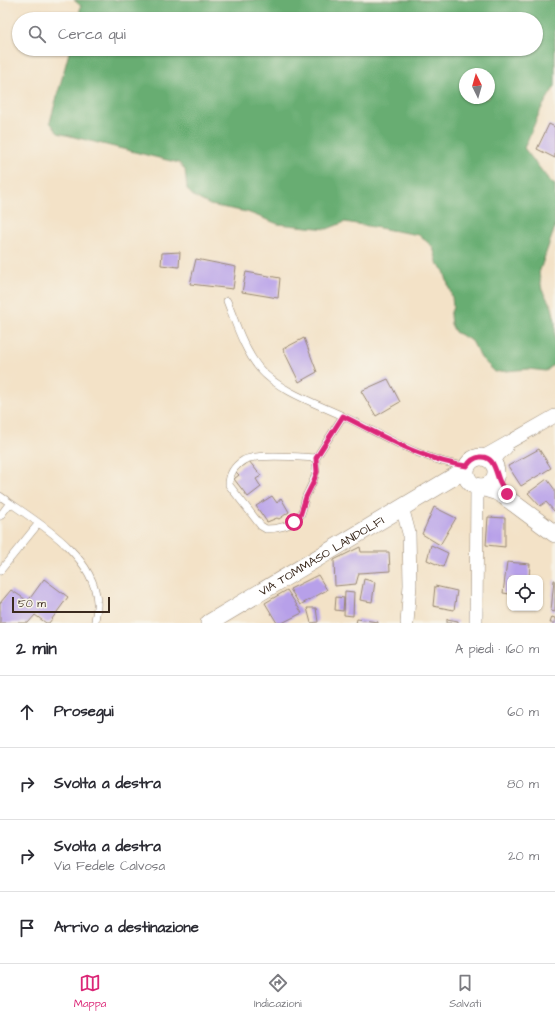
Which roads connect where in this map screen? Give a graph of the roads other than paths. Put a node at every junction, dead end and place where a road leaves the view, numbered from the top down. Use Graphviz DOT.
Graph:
graph roads {
  1 [pos="227,301"];
  2 [pos="343,416"];
  3 [pos="555,416"];
  4 [pos="316,458"];
  5 [pos="491,464"];
  6 [pos="472,479"];
  7 [pos="0,496"];
  8 [pos="10,503"];
  9 [pos="514,503"];
  10 [pos="402,507"];
  11 [pos="0,516"];
  12 [pos="39,523"];
  13 [pos="555,534"];
  14 [pos="0,572"];
  15 [pos="94,623"];
  16 [pos="209,623"];
  17 [pos="407,623"];
  18 [pos="476,623"];
  1 -- 2 [label="lane"];
  2 -- 4 [label="lane"];
  2 -- 6 [label="lane"];
  3 -- 5 [label="street"];
  4 -- 4 [label="lane"];
  5 -- 6 [label="street"];
  5 -- 6 [label="street"];
  5 -- 9 [label="street"];
  6 -- 9 [label="street"];
  6 -- 10 [label="street, VIA TOMMASO LANDOLFI"];
  6 -- 18 [label="street"];
  7 -- 8 [label="lane"];
  8 -- 11 [label="lane"];
  8 -- 12 [label="lane"];
  9 -- 13 [label="street"];
  10 -- 16 [label="street, VIA TOMMASO LANDOLFI"];
  10 -- 17 [label="street"];
  12 -- 14 [label="lane"];
  12 -- 15 [label="lane"];
}
